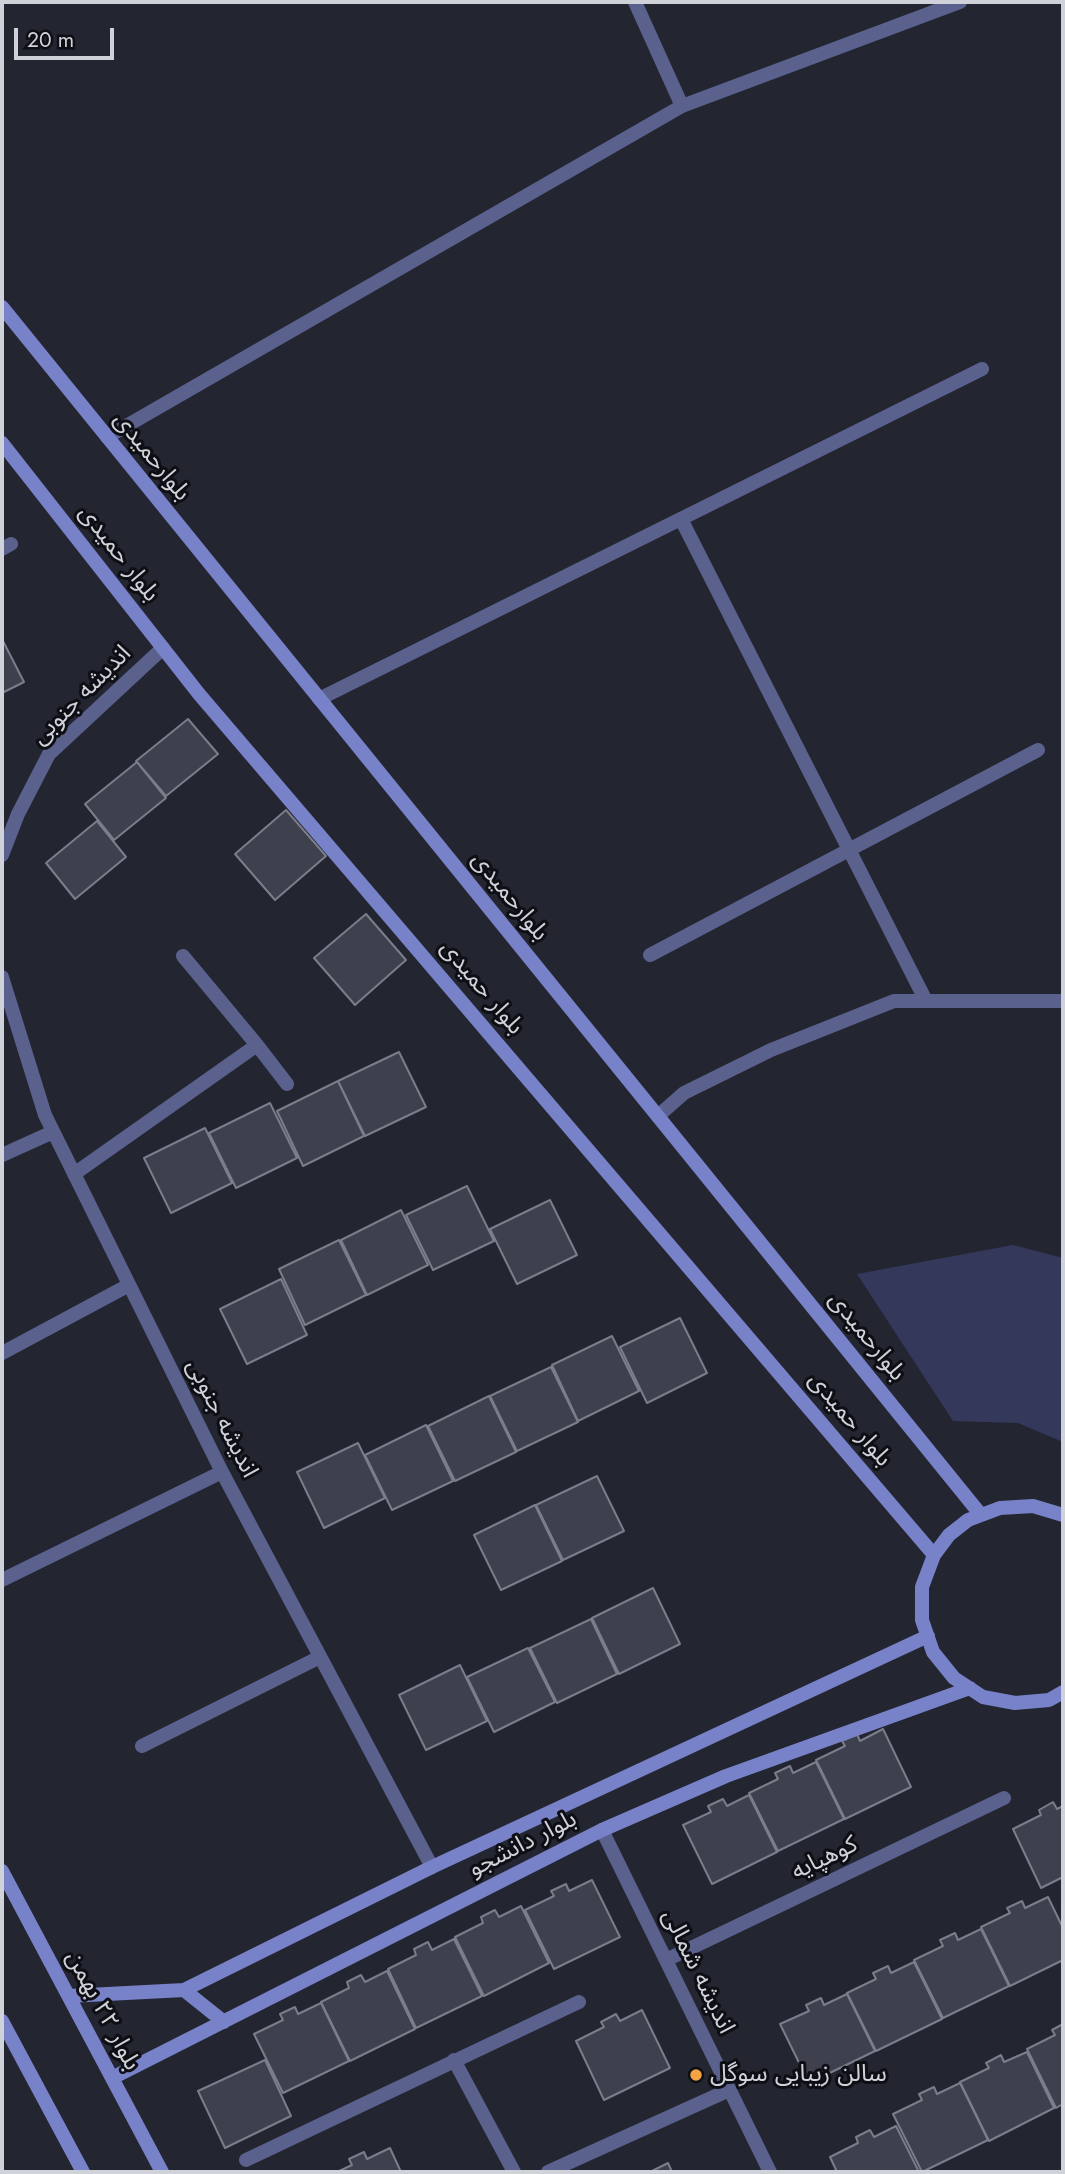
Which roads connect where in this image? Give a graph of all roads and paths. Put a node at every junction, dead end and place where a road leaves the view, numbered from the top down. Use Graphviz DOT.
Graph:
graph roads {
  1 [pos="635,2"];
  2 [pos="960,2"];
  3 [pos="682,106"];
  4 [pos="2,307"];
  5 [pos="982,369"];
  6 [pos="107,437"];
  7 [pos="2,443"];
  8 [pos="681,519"];
  9 [pos="163,648"];
  10 [pos="319,699"];
  11 [pos="1038,750"];
  12 [pos="3,850"];
  13 [pos="850,850"];
  14 [pos="183,956"];
  15 [pos="650,956"];
  16 [pos="2,977"];
  17 [pos="926,1001"];
  18 [pos="1062,1001"];
  19 [pos="257,1045"];
  20 [pos="287,1084"];
  21 [pos="658,1116"];
  22 [pos="53,1132"];
  23 [pos="2,1155"];
  24 [pos="75,1174"];
  25 [pos="129,1285"];
  26 [pos="2,1353"];
  27 [pos="222,1472"];
  28 [pos="981,1515"];
  29 [pos="1063,1515"];
  30 [pos="934,1555"];
  31 [pos="2,1580"];
  32 [pos="928,1636"];
  33 [pos="320,1657"];
  34 [pos="970,1688"];
  35 [pos="1063,1693"];
  36 [pos="142,1746"];
  37 [pos="1004,1798"];
  38 [pos="601,1830"];
  39 [pos="432,1867"];
  40 [pos="2,1871"];
  41 [pos="666,1960"];
  42 [pos="184,1990"];
  43 [pos="69,1996"];
  44 [pos="579,2002"];
  45 [pos="2,2021"];
  46 [pos="224,2022"];
  47 [pos="454,2060"];
  48 [pos="112,2078"];
  49 [pos="730,2090"];
  50 [pos="246,2160"];
  51 [pos="83,2172"];
  52 [pos="162,2172"];
  53 [pos="514,2172"];
  54 [pos="548,2172"];
  55 [pos="770,2172"];
  1 -- 3 [label="street"];
  2 -- 3 [label="street"];
  3 -- 6 [label="street"];
  4 -- 6 [label="street, بلوارحمیدی"];
  5 -- 8 [label="street"];
  6 -- 10 [label="street, بلوارحمیدی"];
  7 -- 9 [label="street, بلوار حمیدی"];
  8 -- 10 [label="street"];
  8 -- 13 [label="street"];
  9 -- 12 [label="street, اندیشه جنوبی"];
  9 -- 30 [label="street, بلوار حمیدی"];
  10 -- 21 [label="street, بلوارحمیدی"];
  11 -- 13 [label="street"];
  13 -- 15 [label="street"];
  13 -- 17 [label="street"];
  14 -- 19 [label="street"];
  16 -- 22 [label="street, اندیشه جنوبی"];
  17 -- 18 [label="street"];
  17 -- 21 [label="street"];
  19 -- 20 [label="street"];
  19 -- 24 [label="street"];
  21 -- 28 [label="street, بلوارحمیدی"];
  22 -- 23 [label="street"];
  22 -- 24 [label="street, اندیشه جنوبی"];
  24 -- 25 [label="street, اندیشه جنوبی"];
  25 -- 26 [label="street"];
  25 -- 27 [label="street, اندیشه جنوبی"];
  27 -- 31 [label="street"];
  27 -- 33 [label="street, اندیشه جنوبی"];
  28 -- 29 [label="street"];
  28 -- 30 [label="street"];
  30 -- 32 [label="street"];
  32 -- 34 [label="street"];
  32 -- 39 [label="street, بلوار دانشجو"];
  33 -- 36 [label="street"];
  33 -- 39 [label="street, اندیشه جنوبی"];
  34 -- 35 [label="street"];
  34 -- 38 [label="street, بلوار دانشجو"];
  37 -- 41 [label="street, کوهپایه"];
  38 -- 41 [label="street, اندیشه شمالی"];
  38 -- 46 [label="street, بلوار دانشجو"];
  39 -- 42 [label="street, بلوار دانشجو"];
  40 -- 43 [label="street, بلوار ۲۲ بهمن"];
  41 -- 49 [label="street, اندیشه شمالی"];
  42 -- 43 [label="street, بلوار دانشجو"];
  42 -- 46 [label="street"];
  43 -- 48 [label="street, بلوار ۲۲ بهمن"];
  44 -- 47 [label="street"];
  45 -- 51 [label="street"];
  46 -- 48 [label="street, بلوار دانشجو"];
  47 -- 50 [label="street"];
  47 -- 53 [label="street"];
  48 -- 52 [label="street, بلوار ۲۲ بهمن"];
  49 -- 54 [label="street"];
  49 -- 55 [label="street, اندیشه شمالی"];
}
